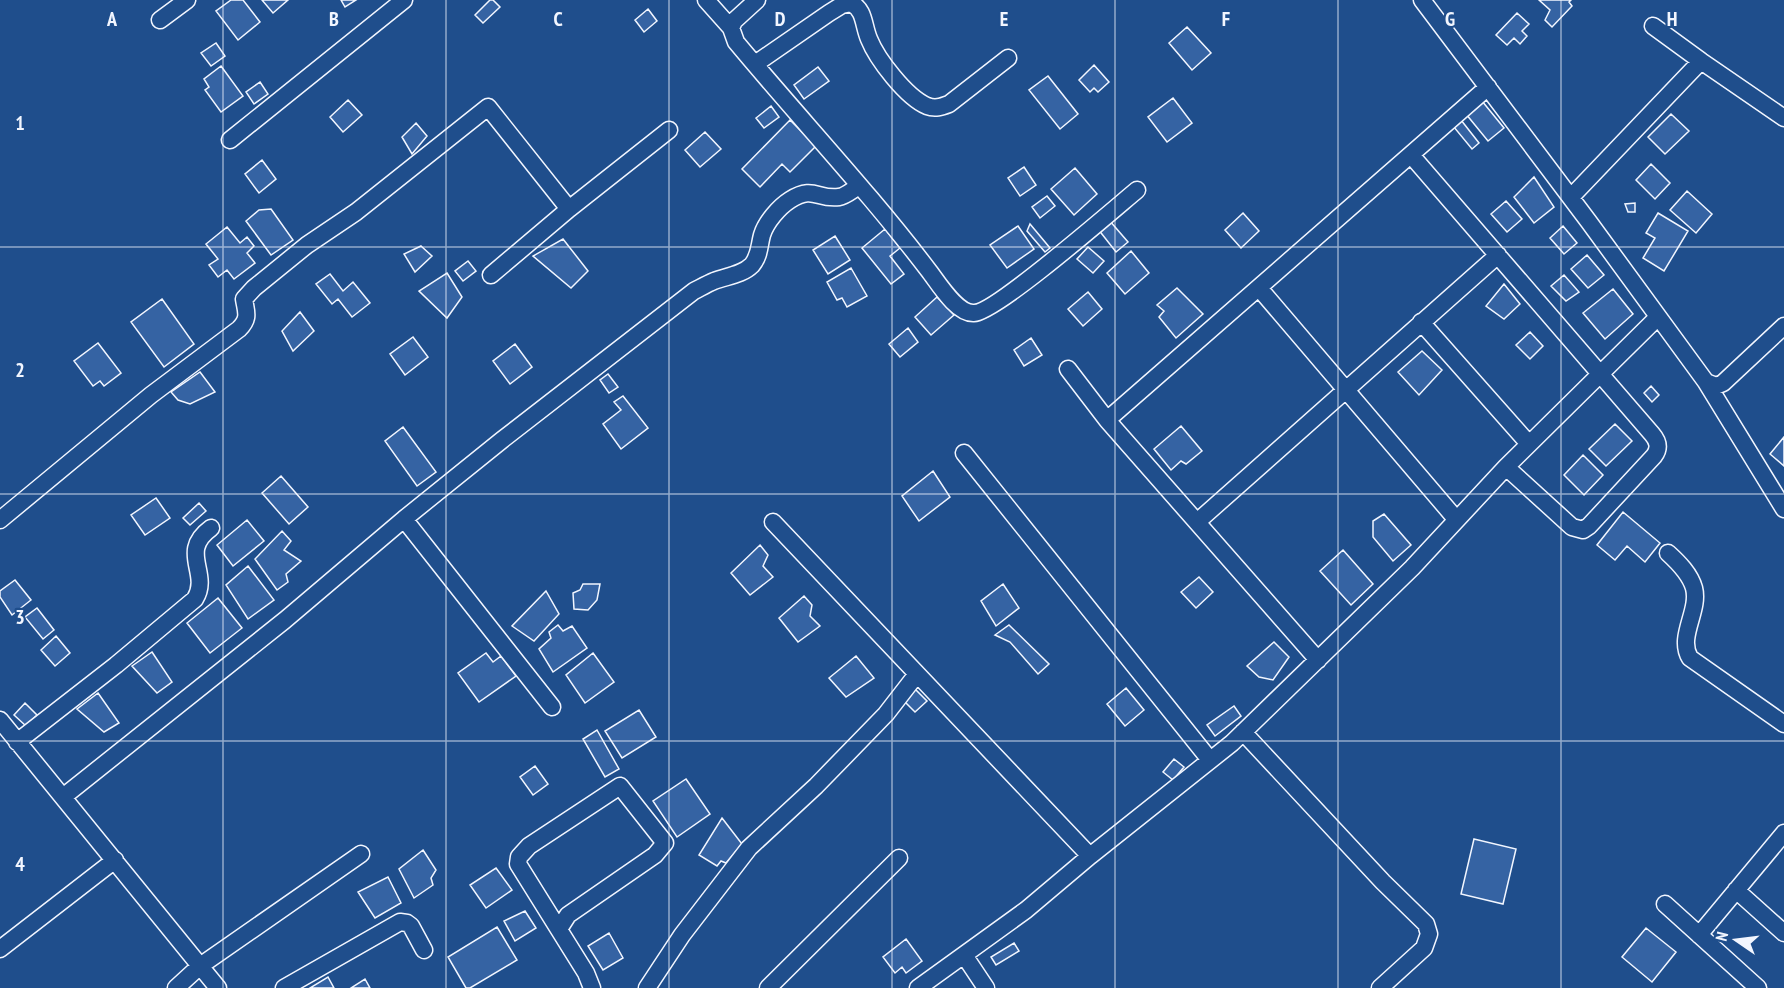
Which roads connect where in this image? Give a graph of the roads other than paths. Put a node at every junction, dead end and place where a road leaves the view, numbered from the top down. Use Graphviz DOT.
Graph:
graph roads {
  1 [pos="187,0"];
  2 [pos="404,0"];
  3 [pos="706,0"];
  4 [pos="757,0"];
  5 [pos="1422,0"];
  6 [pos="160,20"];
  7 [pos="1653,26"];
  8 [pos="730,28"];
  9 [pos="1008,58"];
  10 [pos="1701,61"];
  11 [pos="755,64"];
  12 [pos="1488,87"];
  13 [pos="1784,118"];
  14 [pos="669,130"];
  15 [pos="230,140"];
  16 [pos="1411,155"];
  17 [pos="858,186"];
  18 [pos="1137,190"];
  19 [pos="1571,197"];
  20 [pos="569,209"];
  21 [pos="1498,255"];
  22 [pos="491,275"];
  23 [pos="1259,288"];
  24 [pos="1659,317"];
  25 [pos="1421,322"];
  26 [pos="1784,326"];
  27 [pos="1068,369"];
  28 [pos="1601,373"];
  29 [pos="1706,382"];
  30 [pos="1344,390"];
  31 [pos="1107,420"];
  32 [pos="1529,444"];
  33 [pos="964,453"];
  34 [pos="1506,467"];
  35 [pos="1784,509"];
  36 [pos="404,519"];
  37 [pos="1455,519"];
  38 [pos="0,520"];
  39 [pos="773,522"];
  40 [pos="1197,522"];
  41 [pos="211,528"];
  42 [pos="1668,553"];
  43 [pos="1318,660"];
  44 [pos="917,674"];
  45 [pos="552,706"];
  46 [pos="0,720"];
  47 [pos="1784,724"];
  48 [pos="1243,732"];
  49 [pos="17,742"];
  50 [pos="1210,760"];
  51 [pos="63,797"];
  52 [pos="1784,833"];
  53 [pos="361,854"];
  54 [pos="1090,856"];
  55 [pos="899,858"];
  56 [pos="115,860"];
  57 [pos="1736,890"];
  58 [pos="1665,904"];
  59 [pos="559,929"];
  60 [pos="1784,933"];
  61 [pos="1699,935"];
  62 [pos="0,949"];
  63 [pos="424,950"];
  64 [pos="964,955"];
  65 [pos="200,966"];
  66 [pos="176,988"];
  67 [pos="218,988"];
  68 [pos="284,988"];
  69 [pos="592,988"];
  70 [pos="647,988"];
  71 [pos="768,988"];
  72 [pos="918,988"];
  73 [pos="986,988"];
  74 [pos="1380,988"];
  75 [pos="1758,988"];
  1 -- 6 [label="street"];
  2 -- 15 [label="street"];
  3 -- 8 [label="street"];
  4 -- 8 [label="street"];
  5 -- 12 [label="street"];
  7 -- 10 [label="street"];
  8 -- 11 [label="street"];
  9 -- 11 [label="street"];
  10 -- 13 [label="street"];
  10 -- 19 [label="street"];
  11 -- 17 [label="street"];
  12 -- 16 [label="street"];
  12 -- 19 [label="street"];
  14 -- 20 [label="street"];
  16 -- 21 [label="street"];
  16 -- 23 [label="street"];
  17 -- 18 [label="street"];
  17 -- 36 [label="street"];
  19 -- 24 [label="street"];
  20 -- 22 [label="street"];
  20 -- 38 [label="street"];
  21 -- 25 [label="street"];
  21 -- 28 [label="street"];
  23 -- 30 [label="street"];
  23 -- 31 [label="street"];
  24 -- 28 [label="street"];
  24 -- 29 [label="street"];
  25 -- 30 [label="street"];
  25 -- 32 [label="street"];
  26 -- 29 [label="street"];
  27 -- 31 [label="street"];
  28 -- 32 [label="street"];
  28 -- 34 [label="street"];
  29 -- 35 [label="street"];
  30 -- 37 [label="street"];
  30 -- 40 [label="street"];
  31 -- 40 [label="street"];
  32 -- 34 [label="street"];
  33 -- 50 [label="street"];
  34 -- 37 [label="street"];
  36 -- 45 [label="street"];
  36 -- 51 [label="street"];
  37 -- 43 [label="street"];
  39 -- 44 [label="street"];
  40 -- 43 [label="street"];
  41 -- 49 [label="street"];
  42 -- 47 [label="street"];
  43 -- 48 [label="street"];
  44 -- 54 [label="street"];
  44 -- 70 [label="street"];
  46 -- 49 [label="street"];
  48 -- 50 [label="street"];
  48 -- 74 [label="street"];
  49 -- 51 [label="street"];
  50 -- 54 [label="street"];
  51 -- 56 [label="street"];
  52 -- 57 [label="street"];
  53 -- 65 [label="street"];
  54 -- 64 [label="street"];
  55 -- 71 [label="street"];
  56 -- 62 [label="street"];
  56 -- 65 [label="street"];
  57 -- 60 [label="street"];
  57 -- 61 [label="street"];
  58 -- 61 [label="street"];
  59 -- 59 [label="street"];
  59 -- 69 [label="street"];
  61 -- 75 [label="street"];
  63 -- 68 [label="street"];
  64 -- 72 [label="street"];
  64 -- 73 [label="street"];
  65 -- 66 [label="street"];
  65 -- 67 [label="street"];
}
